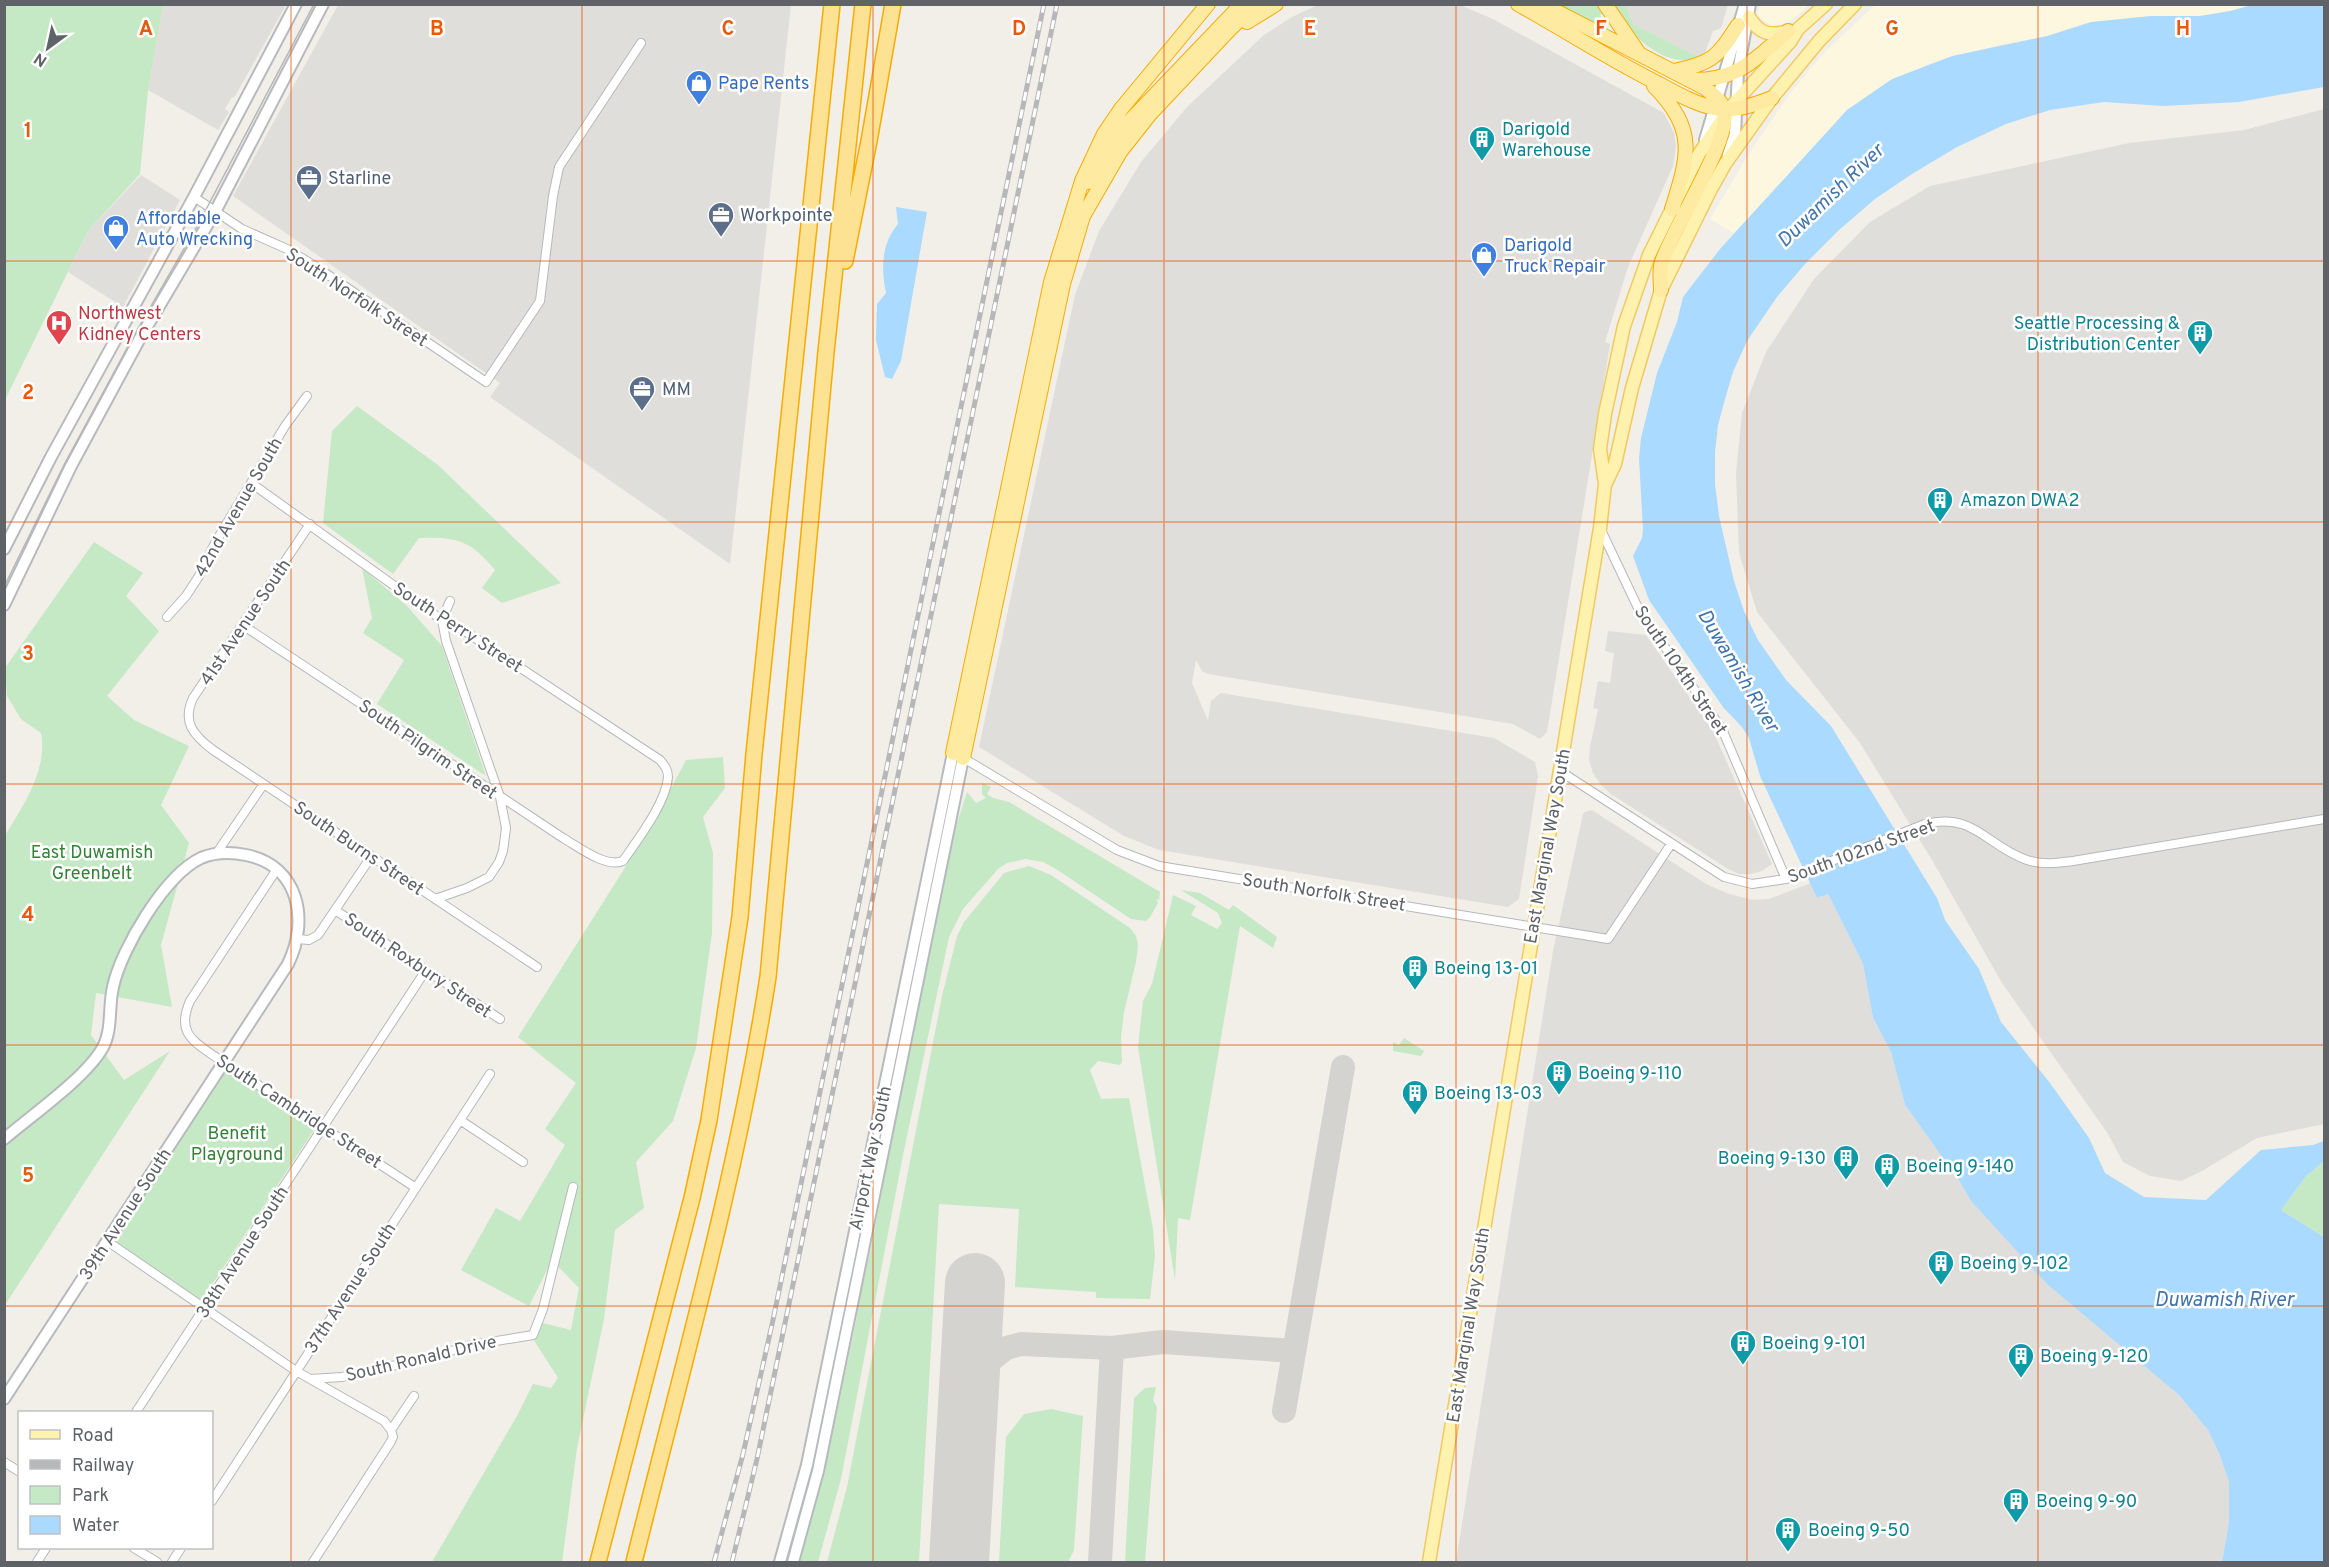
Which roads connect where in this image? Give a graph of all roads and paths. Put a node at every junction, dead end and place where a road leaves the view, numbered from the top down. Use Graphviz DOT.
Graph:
graph roads {
  1 [pos="296,4"];
  2 [pos="323,4"];
  3 [pos="824,4"];
  4 [pos="832,4"];
  5 [pos="863,4"];
  6 [pos="892,4"];
  7 [pos="1208,4"];
  8 [pos="1242,4"];
  9 [pos="1256,4"];
  10 [pos="1276,4"];
  11 [pos="1511,4"];
  12 [pos="1518,4"];
  13 [pos="1605,4"];
  14 [pos="1826,4"];
  15 [pos="1855,4"];
  16 [pos="1536,8"];
  17 [pos="1745,13"];
  18 [pos="829,29"];
  19 [pos="1793,30"];
  20 [pos="641,43"];
  21 [pos="1208,54"];
  22 [pos="1639,54"];
  23 [pos="1674,71"];
  24 [pos="1738,72"];
  25 [pos="1644,76"];
  26 [pos="1724,78"];
  27 [pos="1691,80"];
  28 [pos="1772,98"];
  29 [pos="1727,107"];
  30 [pos="1725,164"];
  31 [pos="194,197"];
  32 [pos="1672,209"];
  33 [pos="216,210"];
  34 [pos="1073,210"];
  35 [pos="1661,290"];
  36 [pos="826,352"];
  37 [pos="307,396"];
  38 [pos="251,483"];
  39 [pos="1605,484"];
  40 [pos="310,524"];
  41 [pos="1600,528"];
  42 [pos="4,549"];
  43 [pos="450,601"];
  44 [pos="4,604"];
  45 [pos="167,617"];
  46 [pos="442,620"];
  47 [pos="243,626"];
  48 [pos="188,721"];
  49 [pos="958,755"];
  50 [pos="1560,771"];
  51 [pos="263,784"];
  52 [pos="500,797"];
  53 [pos="2325,819"];
  54 [pos="1671,844"];
  55 [pos="216,854"];
  56 [pos="371,857"];
  57 [pos="617,863"];
  58 [pos="277,869"];
  59 [pos="1786,879"];
  60 [pos="435,898"];
  61 [pos="335,910"];
  62 [pos="1533,925"];
  63 [pos="298,939"];
  64 [pos="537,967"];
  65 [pos="426,970"];
  66 [pos="500,1019"];
  67 [pos="224,1062"];
  68 [pos="489,1074"];
  69 [pos="459,1120"];
  70 [pos="324,1126"];
  71 [pos="4,1139"];
  72 [pos="523,1162"];
  73 [pos="573,1187"];
  74 [pos="416,1188"];
  75 [pos="107,1241"];
  76 [pos="205,1308"];
  77 [pos="296,1371"];
  78 [pos="309,1379"];
  79 [pos="414,1396"];
  80 [pos="4,1399"];
  81 [pos="137,1411"];
  82 [pos="391,1430"];
  83 [pos="4,1462"];
  84 [pos="18,1471"];
  85 [pos="213,1499"];
  86 [pos="45,1549"];
  87 [pos="136,1549"];
  88 [pos="181,1549"];
  89 [pos="37,1563"];
  90 [pos="157,1563"];
  91 [pos="172,1563"];
  92 [pos="313,1563"];
  93 [pos="598,1563"];
  94 [pos="634,1563"];
  95 [pos="780,1563"];
  96 [pos="792,1563"];
  97 [pos="1429,1563"];
  1 -- 31 [label="main road"];
  2 -- 33 [label="main road"];
  3 -- 18 [label="highway"];
  4 -- 18 [label="highway"];
  5 -- 36 [label="highway"];
  6 -- 36 [label="highway"];
  7 -- 34 [label="highway"];
  8 -- 34 [label="highway"];
  9 -- 21 [label="highway"];
  10 -- 21 [label="highway"];
  11 -- 16 [label="highway"];
  12 -- 16 [label="highway"];
  13 -- 22 [label="highway"];
  14 -- 19 [label="main road, East Marginal Way South"];
  15 -- 28 [label="main road, East Marginal Way South"];
  16 -- 22 [label="highway"];
  16 -- 25 [label="highway"];
  17 -- 19 [label="main road"];
  17 -- 23 [label="highway"];
  17 -- 24 [label="main road"];
  17 -- 26 [label="main road"];
  18 -- 93 [label="highway"];
  19 -- 24 [label="highway"];
  19 -- 29 [label="main road, East Marginal Way South"];
  20 -- 33 [label="street, South Norfolk Street"];
  21 -- 49 [label="highway"];
  22 -- 23 [label="highway"];
  23 -- 27 [label="highway"];
  24 -- 26 [label="highway"];
  24 -- 29 [label="main road"];
  25 -- 29 [label="highway"];
  25 -- 32 [label="highway"];
  26 -- 27 [label="highway"];
  26 -- 29 [label="main road"];
  27 -- 29 [label="highway"];
  28 -- 29 [label="highway"];
  28 -- 30 [label="main road, East Marginal Way South"];
  29 -- 30 [label="main road"];
  29 -- 32 [label="main road, East Marginal Way South"];
  29 -- 35 [label="highway"];
  30 -- 35 [label="main road, East Marginal Way South"];
  31 -- 33 [label="street, South Norfolk Street"];
  31 -- 42 [label="main road"];
  32 -- 39 [label="main road, East Marginal Way South"];
  33 -- 44 [label="main road"];
  34 -- 49 [label="highway"];
  35 -- 39 [label="main road, East Marginal Way South"];
  36 -- 94 [label="highway"];
  37 -- 38 [label="street, 42nd Avenue South"];
  38 -- 40 [label="street, South Perry Street"];
  38 -- 45 [label="street, 42nd Avenue South"];
  39 -- 41 [label="main road, East Marginal Way South"];
  40 -- 46 [label="street, South Perry Street"];
  40 -- 47 [label="street, 41st Avenue South"];
  41 -- 50 [label="main road, East Marginal Way South"];
  41 -- 59 [label="street, South 104th Street"];
  43 -- 46 [label="street"];
  46 -- 52 [label="street"];
  46 -- 57 [label="street, South Perry Street"];
  47 -- 48 [label="street, 41st Avenue South"];
  47 -- 52 [label="street, South Pilgrim Street"];
  48 -- 51 [label="street, South Burns Street"];
  49 -- 62 [label="street, South Norfolk Street"];
  49 -- 95 [label="main road, Airport Way South"];
  49 -- 96 [label="main road, Airport Way South"];
  50 -- 54 [label="street, South 102nd Street"];
  50 -- 62 [label="main road, East Marginal Way South"];
  51 -- 55 [label="street"];
  51 -- 56 [label="street, South Burns Street"];
  52 -- 57 [label="street, South Pilgrim Street"];
  52 -- 60 [label="street"];
  53 -- 59 [label="street, South 102nd Street"];
  54 -- 59 [label="street, South 102nd Street"];
  54 -- 62 [label="street, South Norfolk Street"];
  55 -- 58 [label="main road"];
  55 -- 71 [label="main road"];
  56 -- 60 [label="street, South Burns Street"];
  56 -- 61 [label="street"];
  58 -- 63 [label="main road"];
  58 -- 67 [label="street, South Cambridge Street"];
  60 -- 64 [label="street, South Burns Street"];
  61 -- 63 [label="street"];
  61 -- 65 [label="street, South Roxbury Street"];
  62 -- 97 [label="main road, East Marginal Way South"];
  63 -- 67 [label="main road, 39th Avenue South"];
  65 -- 66 [label="street, South Roxbury Street"];
  65 -- 70 [label="street, 38th Avenue South"];
  67 -- 70 [label="street, South Cambridge Street"];
  67 -- 75 [label="main road, 39th Avenue South"];
  68 -- 69 [label="street, 37th Avenue South"];
  69 -- 72 [label="street"];
  69 -- 74 [label="street, 37th Avenue South"];
  70 -- 74 [label="street, South Cambridge Street"];
  70 -- 76 [label="street, 38th Avenue South"];
  73 -- 78 [label="street, South Ronald Drive"];
  74 -- 77 [label="street, 37th Avenue South"];
  75 -- 76 [label="street"];
  75 -- 80 [label="main road, 39th Avenue South"];
  76 -- 77 [label="street"];
  76 -- 81 [label="street, 38th Avenue South"];
  77 -- 78 [label="street"];
  77 -- 85 [label="street, 37th Avenue South"];
  78 -- 82 [label="street"];
  79 -- 82 [label="street"];
  82 -- 92 [label="street"];
  83 -- 84 [label="street"];
  86 -- 89 [label="street"];
  87 -- 90 [label="street"];
  88 -- 91 [label="street"];
}
